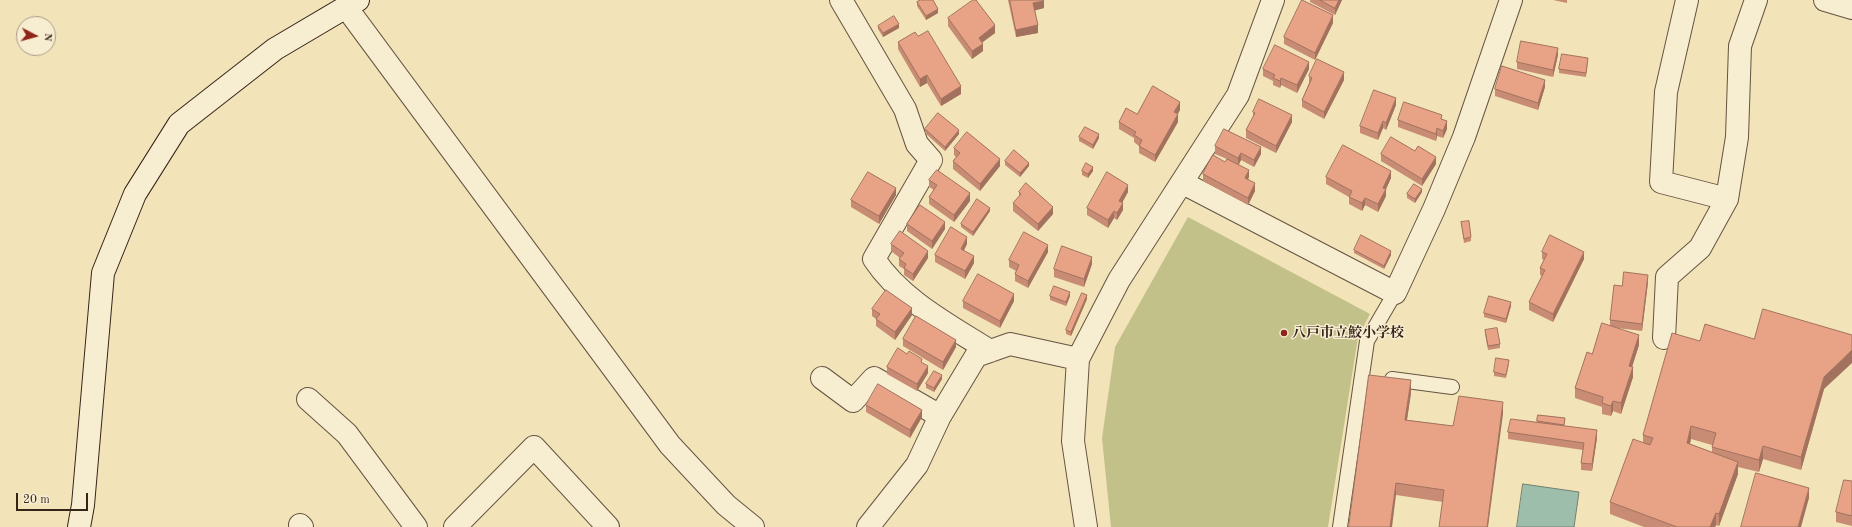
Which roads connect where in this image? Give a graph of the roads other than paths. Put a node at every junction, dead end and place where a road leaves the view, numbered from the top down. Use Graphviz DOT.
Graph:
graph roads {
  1 [pos="841,0"];
  2 [pos="1273,0"];
  3 [pos="1511,0"];
  4 [pos="1687,0"];
  5 [pos="1756,0"];
  6 [pos="1825,0"];
  7 [pos="352,3"];
  8 [pos="1852,8"];
  9 [pos="1183,183"];
  10 [pos="1727,199"];
  11 [pos="1395,293"];
  12 [pos="1664,338"];
  13 [pos="990,351"];
  14 [pos="1078,360"];
  15 [pos="1362,375"];
  16 [pos="822,378"];
  17 [pos="1452,387"];
  18 [pos="308,399"];
  19 [pos="940,416"];
  20 [pos="79,527"];
  21 [pos="416,527"];
  22 [pos="454,527"];
  23 [pos="608,527"];
  24 [pos="753,527"];
  25 [pos="868,527"];
  26 [pos="1086,527"];
  27 [pos="1340,527"];
  1 -- 13 [label="street"];
  2 -- 9 [label="street"];
  3 -- 11 [label="street"];
  4 -- 10 [label="street"];
  5 -- 10 [label="street"];
  6 -- 8 [label="street"];
  7 -- 20 [label="street"];
  7 -- 24 [label="street"];
  9 -- 11 [label="street"];
  9 -- 14 [label="street"];
  10 -- 12 [label="street"];
  11 -- 15 [label="lane"];
  13 -- 14 [label="street"];
  13 -- 19 [label="street"];
  14 -- 26 [label="street"];
  15 -- 17 [label="lane"];
  15 -- 27 [label="lane"];
  16 -- 19 [label="street"];
  18 -- 21 [label="street"];
  19 -- 25 [label="street"];
  22 -- 23 [label="street"];
}
